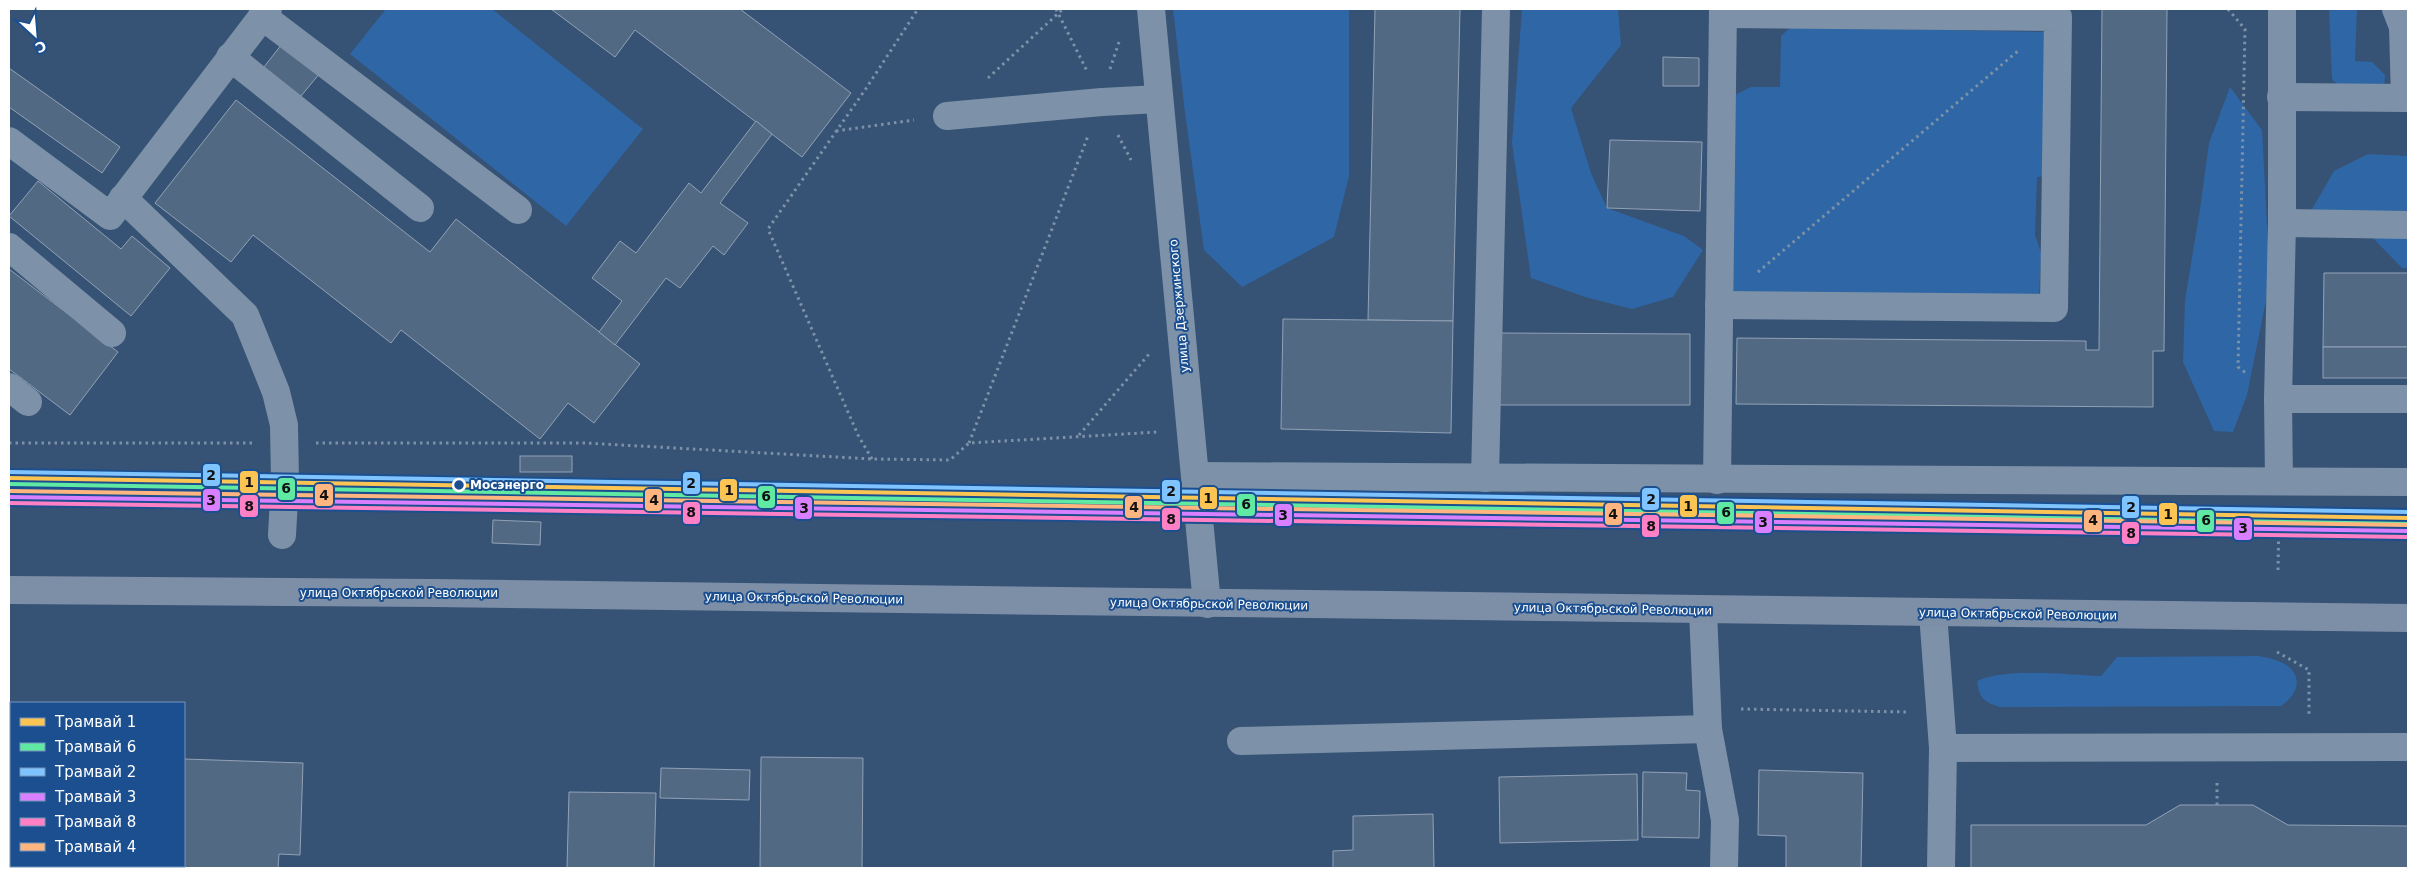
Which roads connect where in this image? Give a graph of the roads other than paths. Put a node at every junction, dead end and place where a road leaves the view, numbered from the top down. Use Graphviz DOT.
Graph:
graph roads {
  1 [pos="1151,9"];
  2 [pos="1496,9"];
  3 [pos="2282,9"];
  4 [pos="2396,9"];
  5 [pos="265,12"];
  6 [pos="1723,12"];
  7 [pos="230,57"];
  8 [pos="2281,97"];
  9 [pos="2407,98"];
  10 [pos="1160,99"];
  11 [pos="947,116"];
  12 [pos="12,151"];
  13 [pos="123,198"];
  14 [pos="420,208"];
  15 [pos="518,210"];
  16 [pos="2282,223"];
  17 [pos="2408,225"];
  18 [pos="9,247"];
  19 [pos="1719,305"];
  20 [pos="112,333"];
  21 [pos="2278,399"];
  22 [pos="2408,399"];
  23 [pos="1196,476"];
  24 [pos="1485,478"];
  25 [pos="1717,480"];
  26 [pos="2279,480"];
  27 [pos="2408,482"];
  28 [pos="282,535"];
  29 [pos="9,590"];
  30 [pos="1207,604"];
  31 [pos="1703,610"];
  32 [pos="1933,613"];
  33 [pos="2408,618"];
  34 [pos="1708,719"];
  35 [pos="1241,741"];
  36 [pos="2408,747"];
  37 [pos="1943,748"];
  38 [pos="1724,868"];
  39 [pos="1941,868"];
  1 -- 10 [label="street, улица Дзержинского"];
  2 -- 24 [label="street"];
  3 -- 8 [label="street"];
  4 -- 9 [label="street"];
  5 -- 7 [label="street"];
  5 -- 15 [label="street"];
  6 -- 19 [label="street"];
  6 -- 19 [label="street"];
  7 -- 13 [label="street"];
  7 -- 14 [label="street"];
  8 -- 9 [label="street"];
  8 -- 16 [label="street"];
  10 -- 11 [label="street"];
  10 -- 23 [label="street, улица Дзержинского"];
  12 -- 13 [label="street"];
  13 -- 28 [label="street"];
  16 -- 17 [label="street"];
  16 -- 21 [label="street"];
  18 -- 20 [label="street"];
  19 -- 25 [label="street"];
  21 -- 22 [label="street"];
  21 -- 26 [label="street"];
  23 -- 24 [label="street"];
  23 -- 30 [label="street, улица Дзержинского"];
  24 -- 25 [label="street"];
  25 -- 26 [label="street"];
  26 -- 27 [label="street"];
  29 -- 30 [label="main road, улица Октябрьской Революции"];
  30 -- 31 [label="main road, улица Октябрьской Революции"];
  31 -- 32 [label="main road, улица Октябрьской Революции"];
  31 -- 34 [label="street"];
  32 -- 33 [label="main road, улица Октябрьской Революции"];
  32 -- 37 [label="street"];
  34 -- 35 [label="street"];
  34 -- 38 [label="street"];
  36 -- 37 [label="street"];
  37 -- 39 [label="street"];
}
